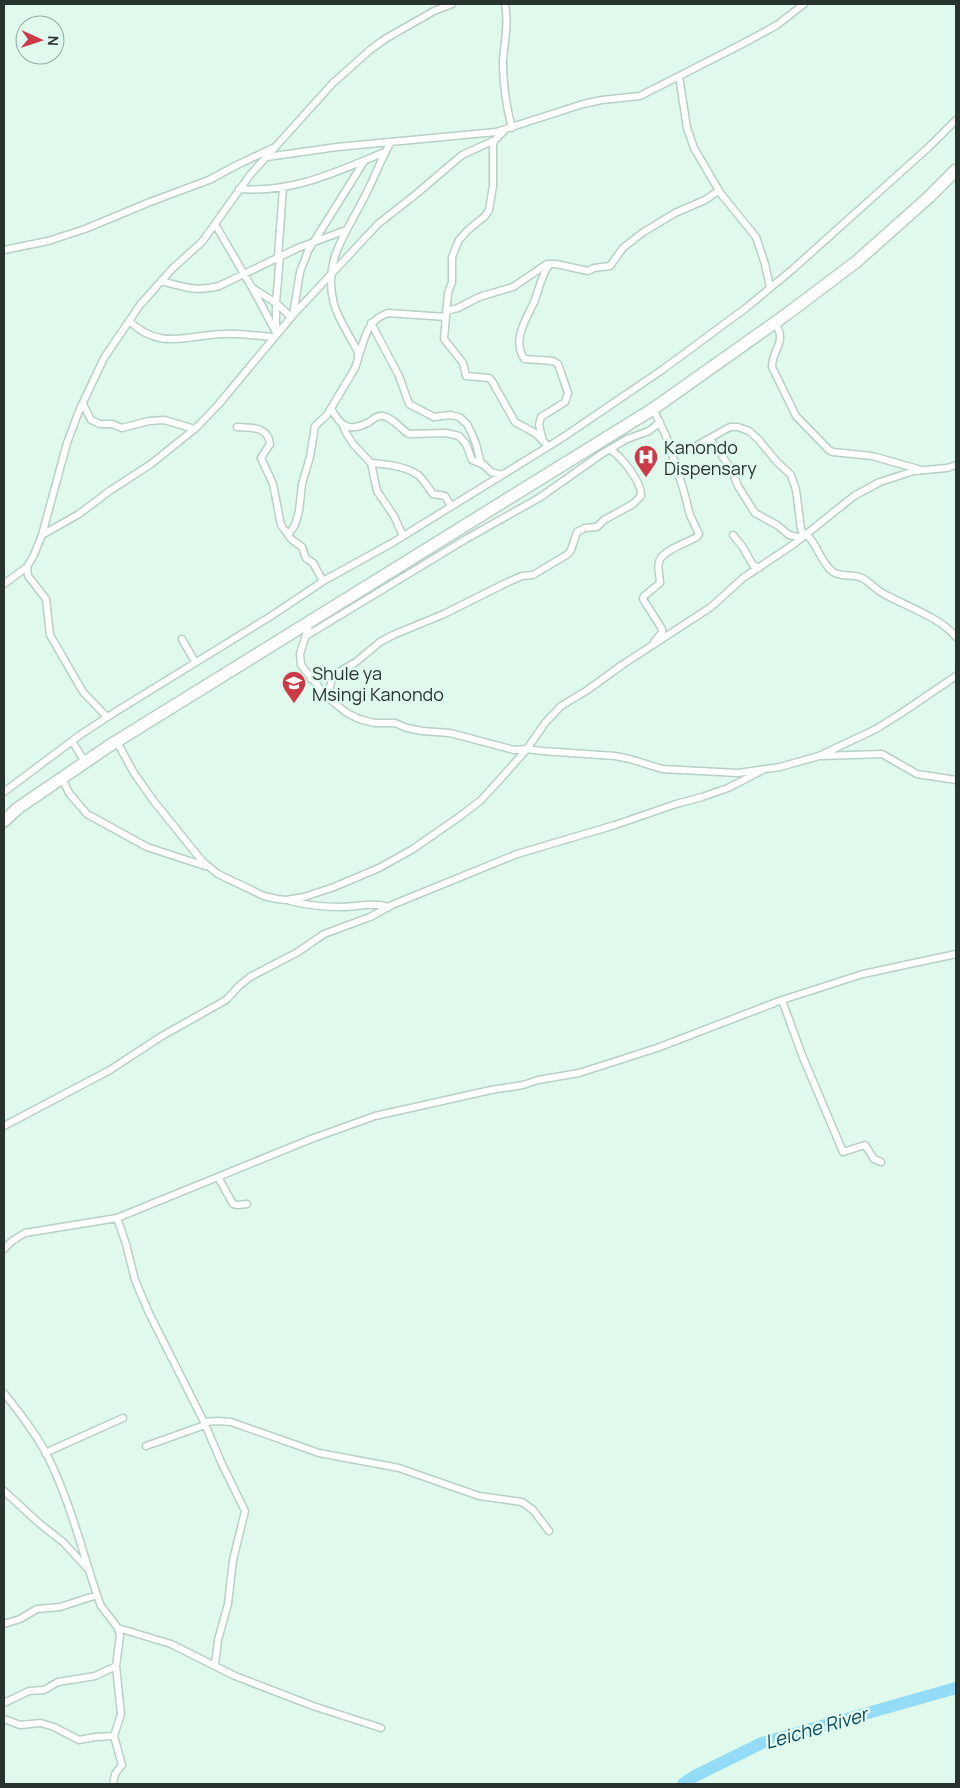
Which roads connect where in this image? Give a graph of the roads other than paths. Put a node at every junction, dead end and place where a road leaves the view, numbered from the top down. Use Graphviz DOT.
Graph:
graph roads {
  1 [pos="452,4"];
  2 [pos="505,4"];
  3 [pos="804,4"];
  4 [pos="679,76"];
  5 [pos="956,120"];
  6 [pos="509,129"];
  7 [pos="495,140"];
  8 [pos="391,142"];
  9 [pos="277,146"];
  10 [pos="385,152"];
  11 [pos="267,157"];
  12 [pos="365,160"];
  13 [pos="956,170"];
  14 [pos="283,188"];
  15 [pos="239,189"];
  16 [pos="718,191"];
  17 [pos="215,224"];
  18 [pos="346,230"];
  19 [pos="314,242"];
  20 [pos="4,250"];
  21 [pos="279,257"];
  22 [pos="550,264"];
  23 [pos="245,275"];
  24 [pos="330,276"];
  25 [pos="161,281"];
  26 [pos="770,287"];
  27 [pos="253,289"];
  28 [pos="276,303"];
  29 [pos="446,314"];
  30 [pos="292,316"];
  31 [pos="129,321"];
  32 [pos="371,323"];
  33 [pos="775,323"];
  34 [pos="276,334"];
  35 [pos="359,356"];
  36 [pos="83,404"];
  37 [pos="331,408"];
  38 [pos="654,408"];
  39 [pos="660,422"];
  40 [pos="343,425"];
  41 [pos="237,427"];
  42 [pos="194,429"];
  43 [pos="710,439"];
  44 [pos="543,441"];
  45 [pos="548,446"];
  46 [pos="610,449"];
  47 [pos="670,451"];
  48 [pos="371,463"];
  49 [pos="481,464"];
  50 [pos="956,465"];
  51 [pos="919,470"];
  52 [pos="502,475"];
  53 [pos="450,506"];
  54 [pos="288,534"];
  55 [pos="42,535"];
  56 [pos="403,536"];
  57 [pos="733,536"];
  58 [pos="804,536"];
  59 [pos="27,567"];
  60 [pos="759,568"];
  61 [pos="322,581"];
  62 [pos="4,584"];
  63 [pos="310,622"];
  64 [pos="306,636"];
  65 [pos="956,637"];
  66 [pos="182,639"];
  67 [pos="652,645"];
  68 [pos="195,662"];
  69 [pos="339,672"];
  70 [pos="956,676"];
  71 [pos="311,679"];
  72 [pos="328,698"];
  73 [pos="108,717"];
  74 [pos="72,741"];
  75 [pos="117,742"];
  76 [pos="527,749"];
  77 [pos="819,756"];
  78 [pos="85,762"];
  79 [pos="762,770"];
  80 [pos="62,778"];
  81 [pos="956,780"];
  82 [pos="4,792"];
  83 [pos="4,821"];
  84 [pos="208,867"];
  85 [pos="286,900"];
  86 [pos="388,907"];
  87 [pos="956,954"];
  88 [pos="782,1000"];
  89 [pos="4,1126"];
  90 [pos="881,1162"];
  91 [pos="218,1177"];
  92 [pos="247,1204"];
  93 [pos="118,1218"];
  94 [pos="4,1249"];
  95 [pos="4,1393"];
  96 [pos="123,1418"];
  97 [pos="204,1423"];
  98 [pos="146,1446"];
  99 [pos="46,1452"];
  100 [pos="4,1491"];
  101 [pos="549,1532"];
  102 [pos="89,1570"];
  103 [pos="97,1595"];
  104 [pos="4,1624"];
  105 [pos="118,1628"];
  106 [pos="215,1665"];
  107 [pos="116,1666"];
  108 [pos="4,1702"];
  109 [pos="4,1719"];
  110 [pos="381,1728"];
  111 [pos="114,1736"];
  112 [pos="113,1784"];
  1 -- 9 [label="street"];
  2 -- 6 [label="street"];
  3 -- 4 [label="street"];
  4 -- 6 [label="street"];
  4 -- 16 [label="street"];
  5 -- 26 [label="street"];
  6 -- 7 [label="street"];
  6 -- 8 [label="street"];
  7 -- 24 [label="street"];
  7 -- 29 [label="street"];
  8 -- 10 [label="street"];
  8 -- 11 [label="street"];
  9 -- 11 [label="street"];
  9 -- 20 [label="street"];
  10 -- 12 [label="street"];
  10 -- 18 [label="street"];
  11 -- 15 [label="street"];
  12 -- 14 [label="street"];
  12 -- 19 [label="street"];
  13 -- 33 [label="highway"];
  14 -- 15 [label="street"];
  14 -- 21 [label="street"];
  15 -- 17 [label="street"];
  16 -- 22 [label="street"];
  16 -- 26 [label="street"];
  17 -- 23 [label="street"];
  17 -- 25 [label="street"];
  18 -- 19 [label="street"];
  18 -- 24 [label="street"];
  19 -- 21 [label="street"];
  19 -- 30 [label="street"];
  21 -- 23 [label="street"];
  21 -- 28 [label="street"];
  22 -- 29 [label="street"];
  22 -- 44 [label="street"];
  23 -- 25 [label="street"];
  23 -- 27 [label="street"];
  24 -- 30 [label="street"];
  24 -- 35 [label="street"];
  25 -- 31 [label="street"];
  26 -- 45 [label="street"];
  27 -- 28 [label="street"];
  27 -- 34 [label="street"];
  28 -- 30 [label="street"];
  28 -- 34 [label="street"];
  29 -- 32 [label="street"];
  29 -- 44 [label="street"];
  30 -- 34 [label="street"];
  31 -- 34 [label="street"];
  31 -- 36 [label="street"];
  32 -- 35 [label="street"];
  32 -- 49 [label="street"];
  33 -- 38 [label="highway"];
  33 -- 51 [label="street"];
  34 -- 42 [label="street"];
  35 -- 37 [label="street"];
  36 -- 42 [label="street"];
  36 -- 55 [label="street"];
  37 -- 40 [label="street"];
  37 -- 54 [label="street"];
  38 -- 39 [label="street"];
  38 -- 63 [label="highway"];
  39 -- 46 [label="street"];
  39 -- 47 [label="street"];
  40 -- 48 [label="street"];
  40 -- 49 [label="street"];
  41 -- 54 [label="street"];
  42 -- 55 [label="street"];
  43 -- 47 [label="street"];
  43 -- 58 [label="street"];
  43 -- 58 [label="street"];
  44 -- 45 [label="street"];
  45 -- 52 [label="street"];
  46 -- 64 [label="street"];
  46 -- 69 [label="street"];
  47 -- 67 [label="street"];
  48 -- 53 [label="street"];
  48 -- 56 [label="street"];
  49 -- 52 [label="street"];
  50 -- 51 [label="street"];
  51 -- 58 [label="street"];
  52 -- 53 [label="street"];
  53 -- 56 [label="street"];
  54 -- 61 [label="street"];
  55 -- 59 [label="street"];
  56 -- 61 [label="street"];
  57 -- 60 [label="street"];
  58 -- 60 [label="street"];
  58 -- 65 [label="street"];
  59 -- 62 [label="street"];
  59 -- 73 [label="street"];
  60 -- 67 [label="street"];
  61 -- 68 [label="street"];
  63 -- 64 [label="street"];
  63 -- 75 [label="highway"];
  64 -- 71 [label="street"];
  66 -- 68 [label="street"];
  67 -- 76 [label="street"];
  68 -- 73 [label="street"];
  69 -- 71 [label="street"];
  69 -- 72 [label="street"];
  70 -- 77 [label="street"];
  71 -- 72 [label="street"];
  72 -- 76 [label="street"];
  73 -- 74 [label="street"];
  74 -- 78 [label="street"];
  74 -- 82 [label="street"];
  75 -- 78 [label="highway"];
  75 -- 84 [label="street"];
  76 -- 79 [label="street"];
  76 -- 85 [label="street"];
  77 -- 79 [label="street"];
  77 -- 81 [label="street"];
  78 -- 80 [label="highway"];
  79 -- 86 [label="street"];
  80 -- 83 [label="highway"];
  80 -- 84 [label="street"];
  84 -- 85 [label="street"];
  85 -- 86 [label="street"];
  86 -- 89 [label="street"];
  87 -- 88 [label="street"];
  88 -- 90 [label="street"];
  88 -- 91 [label="street"];
  91 -- 92 [label="street"];
  91 -- 93 [label="street"];
  93 -- 94 [label="street"];
  93 -- 97 [label="street"];
  95 -- 99 [label="street"];
  96 -- 99 [label="street"];
  97 -- 98 [label="street"];
  97 -- 101 [label="street"];
  97 -- 106 [label="street"];
  99 -- 102 [label="street"];
  100 -- 102 [label="street"];
  102 -- 103 [label="street"];
  103 -- 104 [label="street"];
  103 -- 105 [label="street"];
  105 -- 106 [label="street"];
  105 -- 107 [label="street"];
  106 -- 110 [label="street"];
  107 -- 108 [label="street"];
  107 -- 111 [label="street"];
  109 -- 111 [label="street"];
  111 -- 112 [label="street"];
}
